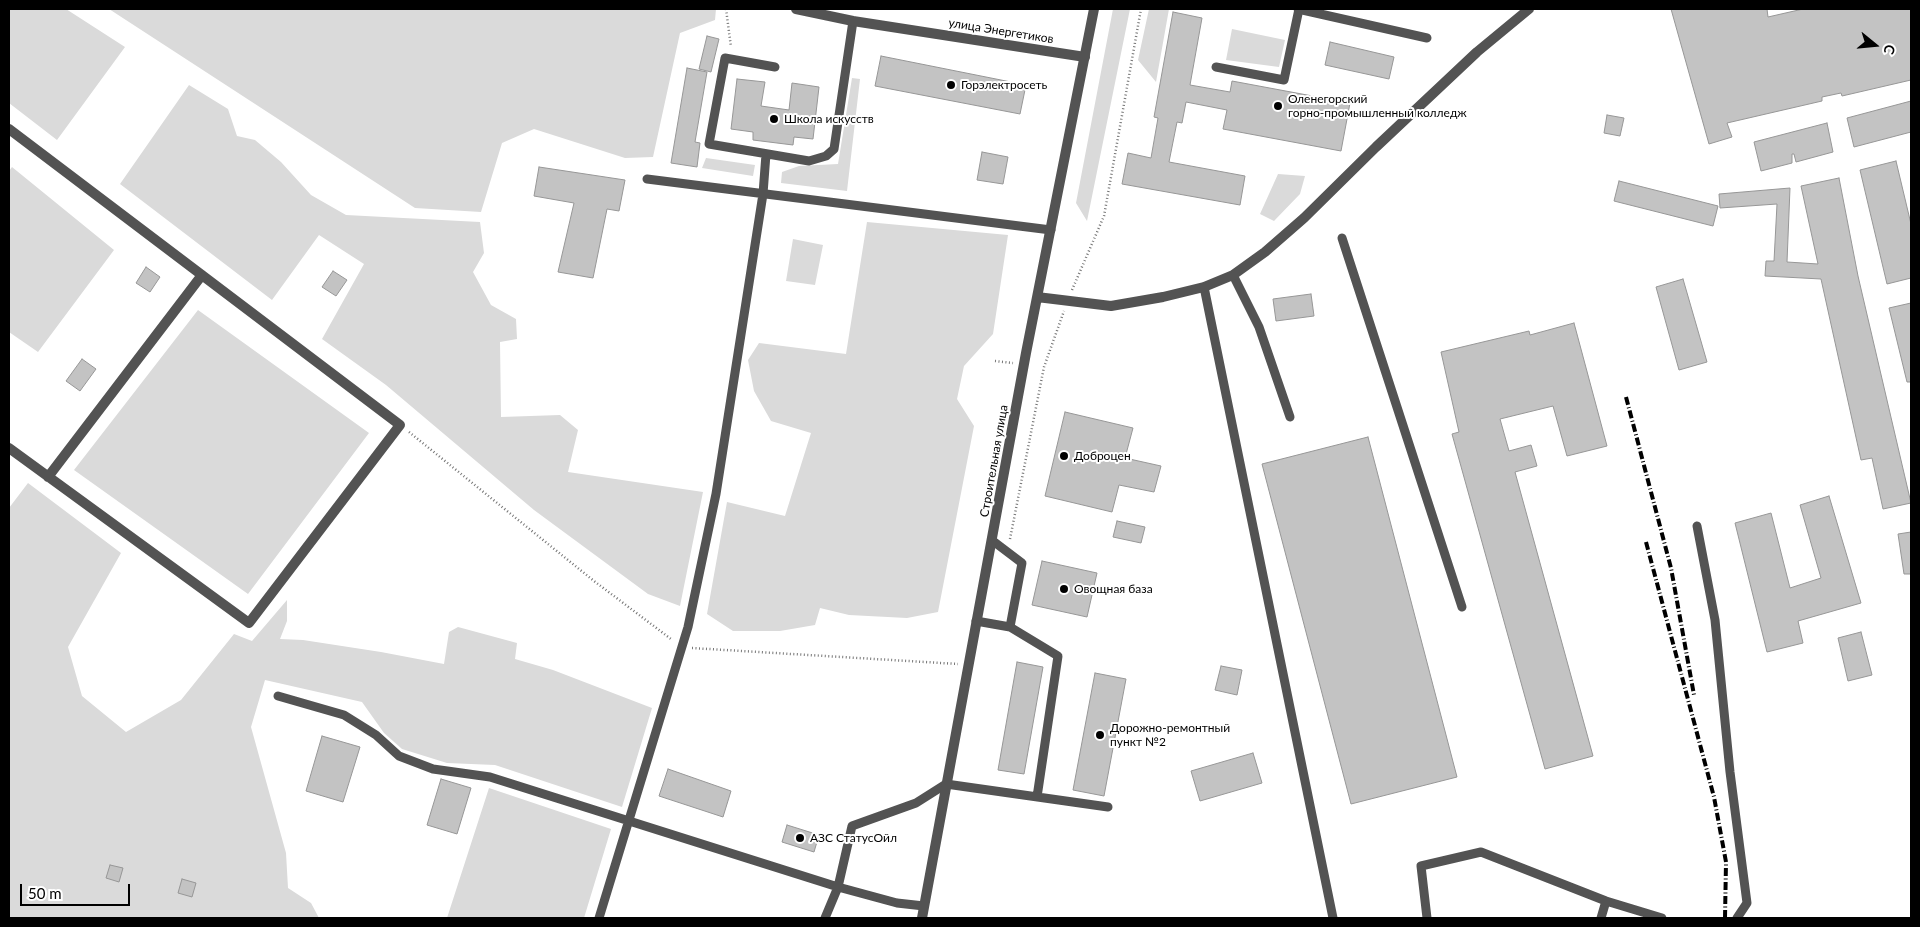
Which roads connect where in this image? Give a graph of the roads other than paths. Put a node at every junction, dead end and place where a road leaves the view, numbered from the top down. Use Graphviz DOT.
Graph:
graph roads {
  1 [pos="796,9"];
  2 [pos="1094,9"];
  3 [pos="1299,9"];
  4 [pos="1529,9"];
  5 [pos="854,21"];
  6 [pos="1428,38"];
  7 [pos="1085,57"];
  8 [pos="775,67"];
  9 [pos="1216,67"];
  10 [pos="9,129"];
  11 [pos="766,154"];
  12 [pos="647,178"];
  13 [pos="763,194"];
  14 [pos="1051,230"];
  15 [pos="1342,238"];
  16 [pos="202,275"];
  17 [pos="1233,275"];
  18 [pos="1204,286"];
  19 [pos="1037,297"];
  20 [pos="1290,417"];
  21 [pos="9,448"];
  22 [pos="48,477"];
  23 [pos="1697,526"];
  24 [pos="993,541"];
  25 [pos="1462,607"];
  26 [pos="976,621"];
  27 [pos="1010,626"];
  28 [pos="278,696"];
  29 [pos="946,784"];
  30 [pos="1037,796"];
  31 [pos="1108,806"];
  32 [pos="629,820"];
  33 [pos="838,887"];
  34 [pos="1606,901"];
  35 [pos="924,906"];
  36 [pos="598,918"];
  37 [pos="826,918"];
  38 [pos="922,918"];
  39 [pos="1333,918"];
  40 [pos="1427,918"];
  41 [pos="1601,918"];
  42 [pos="1662,918"];
  43 [pos="1737,918"];
  1 -- 5 [label="street, улица Энергетиков"];
  2 -- 7 [label="street, Строительная улица"];
  3 -- 6 [label="lane"];
  3 -- 9 [label="lane"];
  4 -- 17 [label="street"];
  5 -- 7 [label="street, улица Энергетиков"];
  5 -- 11 [label="lane"];
  7 -- 14 [label="street, Строительная улица"];
  8 -- 11 [label="lane"];
  10 -- 16 [label="street"];
  11 -- 13 [label="lane"];
  12 -- 13 [label="lane"];
  13 -- 14 [label="lane"];
  13 -- 32 [label="lane"];
  14 -- 19 [label="street, Строительная улица"];
  15 -- 25 [label="lane"];
  16 -- 22 [label="street"];
  16 -- 22 [label="street"];
  17 -- 18 [label="street"];
  17 -- 20 [label="lane"];
  18 -- 19 [label="street"];
  18 -- 39 [label="lane"];
  19 -- 24 [label="street, Строительная улица"];
  21 -- 22 [label="street"];
  23 -- 43 [label="lane"];
  24 -- 26 [label="street, Строительная улица"];
  24 -- 27 [label="lane"];
  26 -- 27 [label="lane"];
  26 -- 29 [label="street, Строительная улица"];
  27 -- 30 [label="lane"];
  28 -- 32 [label="lane"];
  29 -- 30 [label="lane"];
  29 -- 33 [label="lane"];
  29 -- 35 [label="street, Строительная улица"];
  30 -- 31 [label="lane"];
  32 -- 33 [label="lane"];
  32 -- 36 [label="lane"];
  33 -- 35 [label="lane"];
  33 -- 37 [label="lane"];
  34 -- 40 [label="lane"];
  34 -- 41 [label="lane"];
  34 -- 42 [label="lane"];
  35 -- 38 [label="street, Строительная улица"];
}
